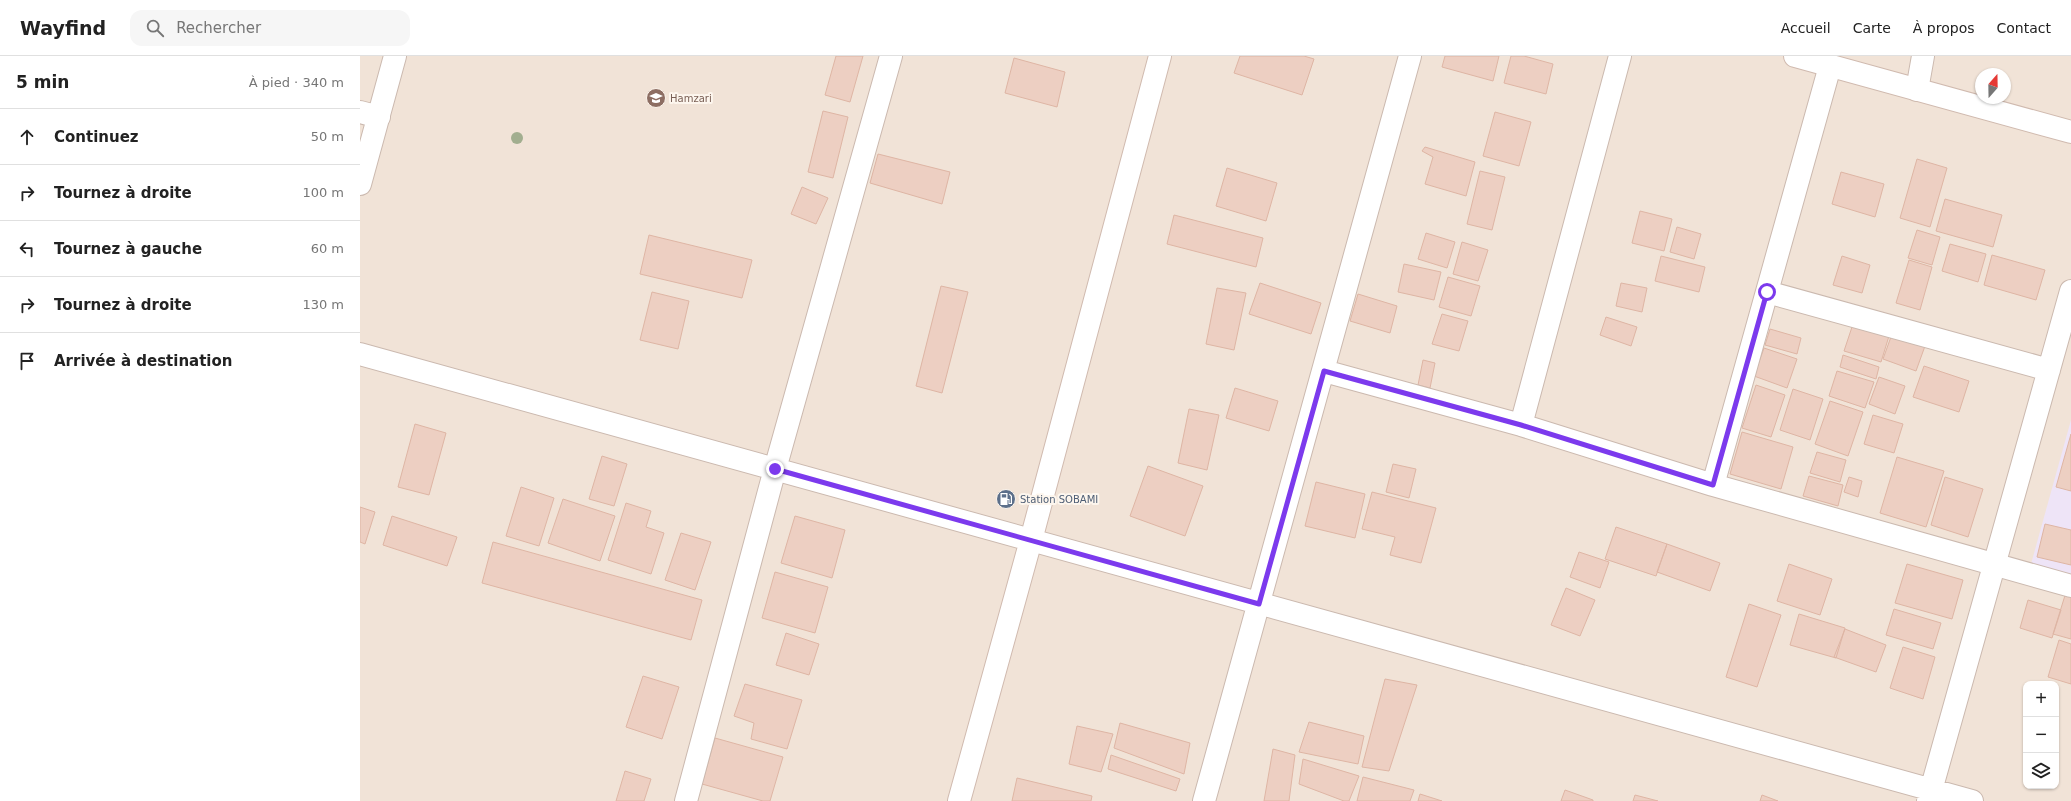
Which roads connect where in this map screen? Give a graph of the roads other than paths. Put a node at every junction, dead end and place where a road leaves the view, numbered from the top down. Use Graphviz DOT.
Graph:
graph roads {
  1 [pos="395,56"];
  2 [pos="891,56"];
  3 [pos="1160,56"];
  4 [pos="1410,56"];
  5 [pos="1620,56"];
  6 [pos="1795,56"];
  7 [pos="1923,56"];
  8 [pos="1830,66"];
  9 [pos="1917,90"];
  10 [pos="369,114"];
  11 [pos="2071,132"];
  12 [pos="360,184"];
  13 [pos="2071,291"];
  14 [pos="1767,292"];
  15 [pos="360,354"];
  16 [pos="2049,370"];
  17 [pos="1324,371"];
  18 [pos="1521,425"];
  19 [pos="775,469"];
  20 [pos="1713,485"];
  21 [pos="1031,540"];
  22 [pos="1995,564"];
  23 [pos="2071,586"];
  24 [pos="1259,604"];
  25 [pos="1930,795"];
  26 [pos="686,801"];
  27 [pos="959,801"];
  28 [pos="1204,801"];
  29 [pos="1972,801"];
  1 -- 10 [label="street"];
  2 -- 19 [label="street"];
  3 -- 21 [label="street"];
  4 -- 17 [label="street"];
  5 -- 18 [label="street"];
  6 -- 8 [label="street"];
  7 -- 9 [label="street"];
  8 -- 9 [label="street"];
  8 -- 14 [label="street"];
  9 -- 11 [label="street"];
  10 -- 12 [label="street"];
  13 -- 16 [label="street"];
  14 -- 16 [label="street"];
  14 -- 20 [label="street"];
  15 -- 19 [label="street"];
  16 -- 22 [label="street"];
  17 -- 18 [label="street"];
  17 -- 24 [label="street"];
  18 -- 20 [label="street"];
  19 -- 21 [label="street"];
  19 -- 26 [label="street"];
  20 -- 22 [label="street"];
  21 -- 24 [label="street"];
  21 -- 27 [label="street"];
  22 -- 23 [label="street"];
  22 -- 25 [label="street"];
  24 -- 25 [label="street"];
  24 -- 28 [label="street"];
  25 -- 29 [label="street"];
}
